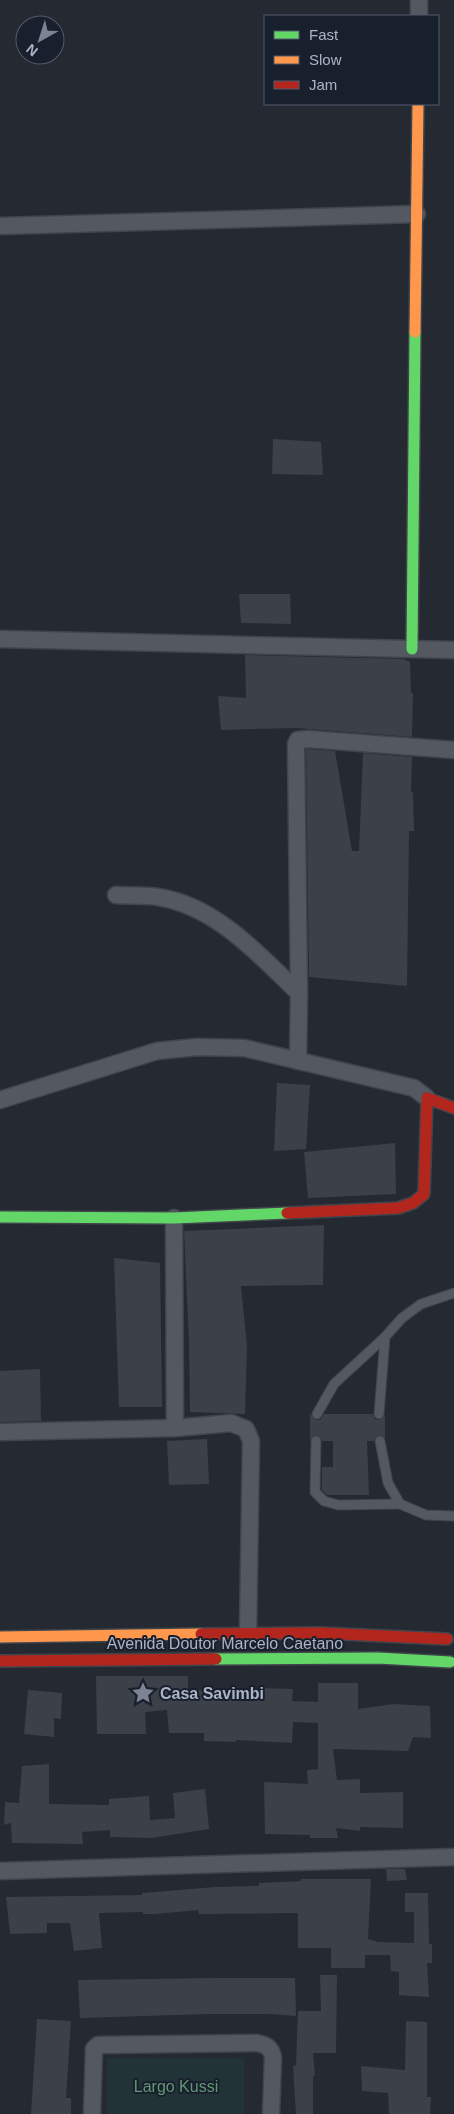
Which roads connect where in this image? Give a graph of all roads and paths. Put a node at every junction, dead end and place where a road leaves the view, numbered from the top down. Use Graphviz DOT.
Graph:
graph roads {
  1 [pos="419,0"];
  2 [pos="419,15"];
  3 [pos="418,105"];
  4 [pos="417,214"];
  5 [pos="0,226"];
  6 [pos="0,639"];
  7 [pos="412,649"];
  8 [pos="454,650"];
  9 [pos="454,750"];
  10 [pos="116,895"];
  11 [pos="299,993"];
  12 [pos="298,1061"];
  13 [pos="428,1098"];
  14 [pos="0,1100"];
  15 [pos="454,1108"];
  16 [pos="0,1217"];
  17 [pos="174,1218"];
  18 [pos="454,1293"];
  19 [pos="384,1337"];
  20 [pos="317,1414"];
  21 [pos="379,1414"];
  22 [pos="175,1428"];
  23 [pos="0,1432"];
  24 [pos="316,1441"];
  25 [pos="380,1441"];
  26 [pos="400,1504"];
  27 [pos="454,1516"];
  28 [pos="454,1628"];
  29 [pos="248,1633"];
  30 [pos="0,1637"];
  31 [pos="447,1639"];
  32 [pos="0,1661"];
  33 [pos="452,1664"];
  34 [pos="454,1857"];
  35 [pos="0,1871"];
  36 [pos="92,2114"];
  37 [pos="271,2114"];
  1 -- 2 [label="street"];
  3 -- 4 [label="street"];
  4 -- 5 [label="street"];
  4 -- 7 [label="street"];
  6 -- 7 [label="street"];
  7 -- 8 [label="street"];
  9 -- 11 [label="street"];
  10 -- 11 [label="street"];
  11 -- 12 [label="street"];
  12 -- 13 [label="street"];
  12 -- 14 [label="street"];
  13 -- 15 [label="street"];
  13 -- 17 [label="street"];
  16 -- 17 [label="street"];
  17 -- 22 [label="street"];
  18 -- 19 [label="lane"];
  19 -- 20 [label="lane"];
  19 -- 21 [label="lane"];
  22 -- 23 [label="street"];
  22 -- 29 [label="street"];
  24 -- 26 [label="lane"];
  25 -- 26 [label="lane"];
  26 -- 27 [label="lane"];
  28 -- 31 [label="street"];
  29 -- 30 [label="street, Avenida Doutor Marcelo Caetano"];
  29 -- 31 [label="street, Avenida Doutor Marcelo Caetano"];
  31 -- 33 [label="street, Avenida Doutor Marcelo Caetano"];
  32 -- 33 [label="street, Avenida Doutor Marcelo Caetano"];
  34 -- 35 [label="street"];
  36 -- 37 [label="street"];
}
